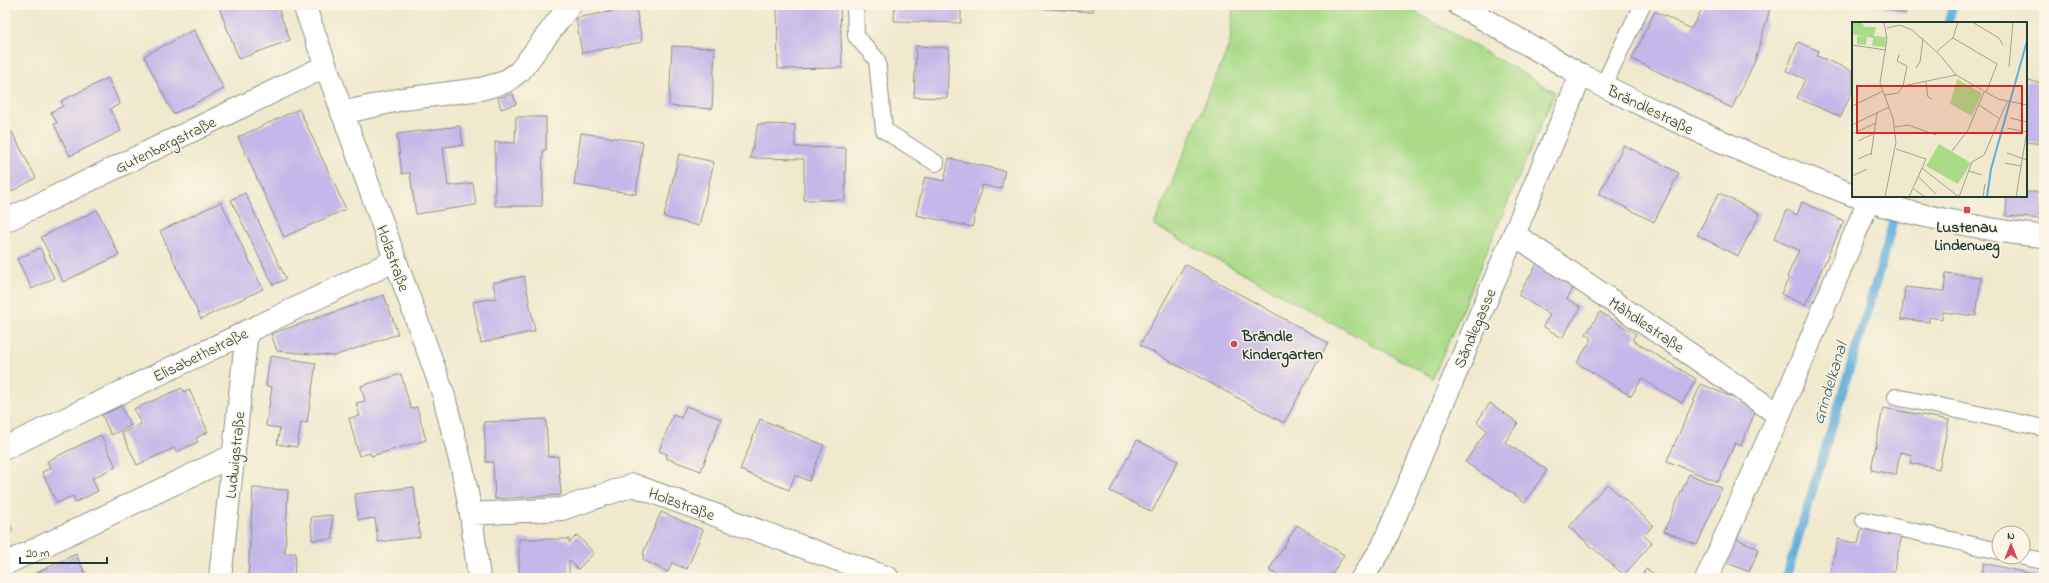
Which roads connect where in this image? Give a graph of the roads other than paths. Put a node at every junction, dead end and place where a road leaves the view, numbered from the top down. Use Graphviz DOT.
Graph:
graph roads {
  1 [pos="304,5"];
  2 [pos="570,5"];
  3 [pos="855,5"];
  4 [pos="1459,5"];
  5 [pos="1642,5"];
  6 [pos="326,66"];
  7 [pos="1581,75"];
  8 [pos="1603,86"];
  9 [pos="342,112"];
  10 [pos="936,163"];
  11 [pos="1852,194"];
  12 [pos="1864,199"];
  13 [pos="5,221"];
  14 [pos="1514,234"];
  15 [pos="2044,236"];
  16 [pos="394,261"];
  17 [pos="248,332"];
  18 [pos="1896,397"];
  19 [pos="1779,415"];
  20 [pos="2044,428"];
  21 [pos="5,448"];
  22 [pos="234,455"];
  23 [pos="471,514"];
  24 [pos="1864,520"];
  25 [pos="1991,549"];
  26 [pos="2031,559"];
  27 [pos="2044,562"];
  28 [pos="5,564"];
  29 [pos="220,578"];
  30 [pos="479,578"];
  31 [pos="888,578"];
  32 [pos="1362,578"];
  33 [pos="1707,578"];
  1 -- 6 [label="street, Holzstraße"];
  2 -- 9 [label="street"];
  3 -- 10 [label="lane"];
  4 -- 7 [label="street, Brändlestraße"];
  5 -- 8 [label="lane"];
  6 -- 9 [label="street, Holzstraße"];
  6 -- 13 [label="street, Gutenbergstraße"];
  7 -- 8 [label="street, Brändlestraße"];
  7 -- 14 [label="street, Sändlegasse"];
  8 -- 11 [label="street, Brändlestraße"];
  9 -- 16 [label="street, Holzstraße"];
  12 -- 15 [label="street, Brändlestraße"];
  12 -- 19 [label="street"];
  14 -- 19 [label="street, Mähdlestraße"];
  14 -- 32 [label="street, Sändlegasse"];
  16 -- 17 [label="street, Elisabethstraße"];
  16 -- 23 [label="street, Holzstraße"];
  17 -- 21 [label="street, Elisabethstraße"];
  17 -- 22 [label="street, Ludwigstraße"];
  18 -- 20 [label="lane"];
  19 -- 33 [label="street"];
  22 -- 28 [label="street"];
  22 -- 29 [label="street, Ludwigstraße"];
  23 -- 30 [label="street, Holzstraße"];
  23 -- 31 [label="street, Holzstraße"];
  24 -- 25 [label="lane"];
  26 -- 27 [label="lane"];
}
